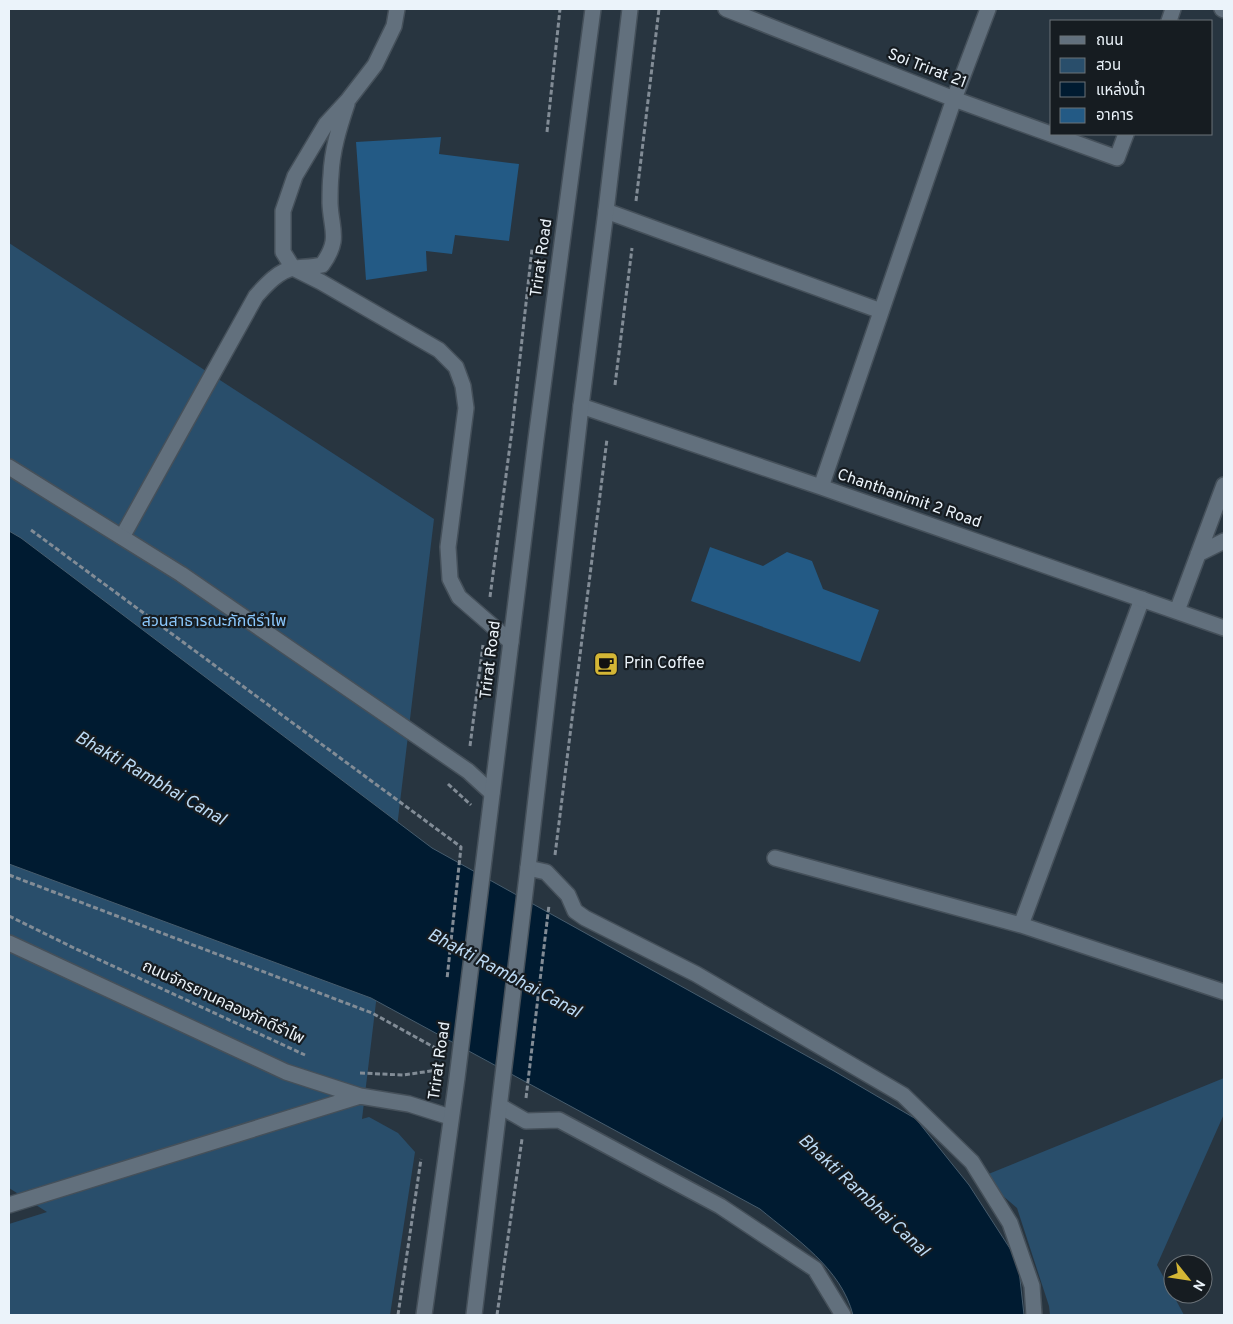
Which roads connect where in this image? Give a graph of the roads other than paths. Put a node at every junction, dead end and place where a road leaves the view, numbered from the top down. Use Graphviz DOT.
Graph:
graph roads {
  1 [pos="397,9"];
  2 [pos="593,9"];
  3 [pos="630,9"];
  4 [pos="726,9"];
  5 [pos="988,9"];
  6 [pos="954,99"];
  7 [pos="348,100"];
  8 [pos="1050,134"];
  9 [pos="1053,135"];
  10 [pos="1126,135"];
  11 [pos="606,211"];
  12 [pos="293,268"];
  13 [pos="881,311"];
  14 [pos="581,406"];
  15 [pos="9,467"];
  16 [pos="1224,484"];
  17 [pos="821,487"];
  18 [pos="122,537"];
  19 [pos="1224,541"];
  20 [pos="1198,554"];
  21 [pos="1142,599"];
  22 [pos="1177,611"];
  23 [pos="1224,628"];
  24 [pos="510,642"];
  25 [pos="492,793"];
  26 [pos="775,858"];
  27 [pos="528,868"];
  28 [pos="1021,926"];
  29 [pos="9,944"];
  30 [pos="1224,992"];
  31 [pos="360,1096"];
  32 [pos="500,1106"];
  33 [pos="450,1117"];
  34 [pos="9,1206"];
  35 [pos="424,1315"];
  36 [pos="474,1315"];
  37 [pos="843,1315"];
  38 [pos="1034,1315"];
  1 -- 7 [label="street"];
  2 -- 24 [label="street, Trirat Road"];
  3 -- 11 [label="street"];
  4 -- 6 [label="street, Soi Trirat 21"];
  5 -- 6 [label="street"];
  6 -- 8 [label="street, Soi Trirat 21"];
  6 -- 13 [label="street"];
  7 -- 12 [label="street"];
  7 -- 12 [label="street"];
  9 -- 10 [label="street, Soi Trirat 21"];
  11 -- 13 [label="street"];
  11 -- 14 [label="street"];
  12 -- 18 [label="street"];
  12 -- 24 [label="street"];
  13 -- 17 [label="street"];
  14 -- 17 [label="street, Chanthanimit 2 Road"];
  14 -- 27 [label="street"];
  15 -- 18 [label="street"];
  16 -- 20 [label="street"];
  17 -- 21 [label="street, Chanthanimit 2 Road"];
  18 -- 25 [label="street"];
  19 -- 20 [label="street"];
  20 -- 22 [label="street"];
  21 -- 22 [label="street, Chanthanimit 2 Road"];
  21 -- 28 [label="street"];
  22 -- 23 [label="street, Chanthanimit 2 Road"];
  24 -- 25 [label="street, Trirat Road"];
  25 -- 33 [label="street, Trirat Road"];
  26 -- 28 [label="street"];
  27 -- 32 [label="street"];
  27 -- 38 [label="street"];
  28 -- 30 [label="street"];
  29 -- 31 [label="street"];
  31 -- 33 [label="street"];
  31 -- 34 [label="street"];
  32 -- 36 [label="street"];
  32 -- 37 [label="street"];
  33 -- 35 [label="street, Trirat Road"];
}
